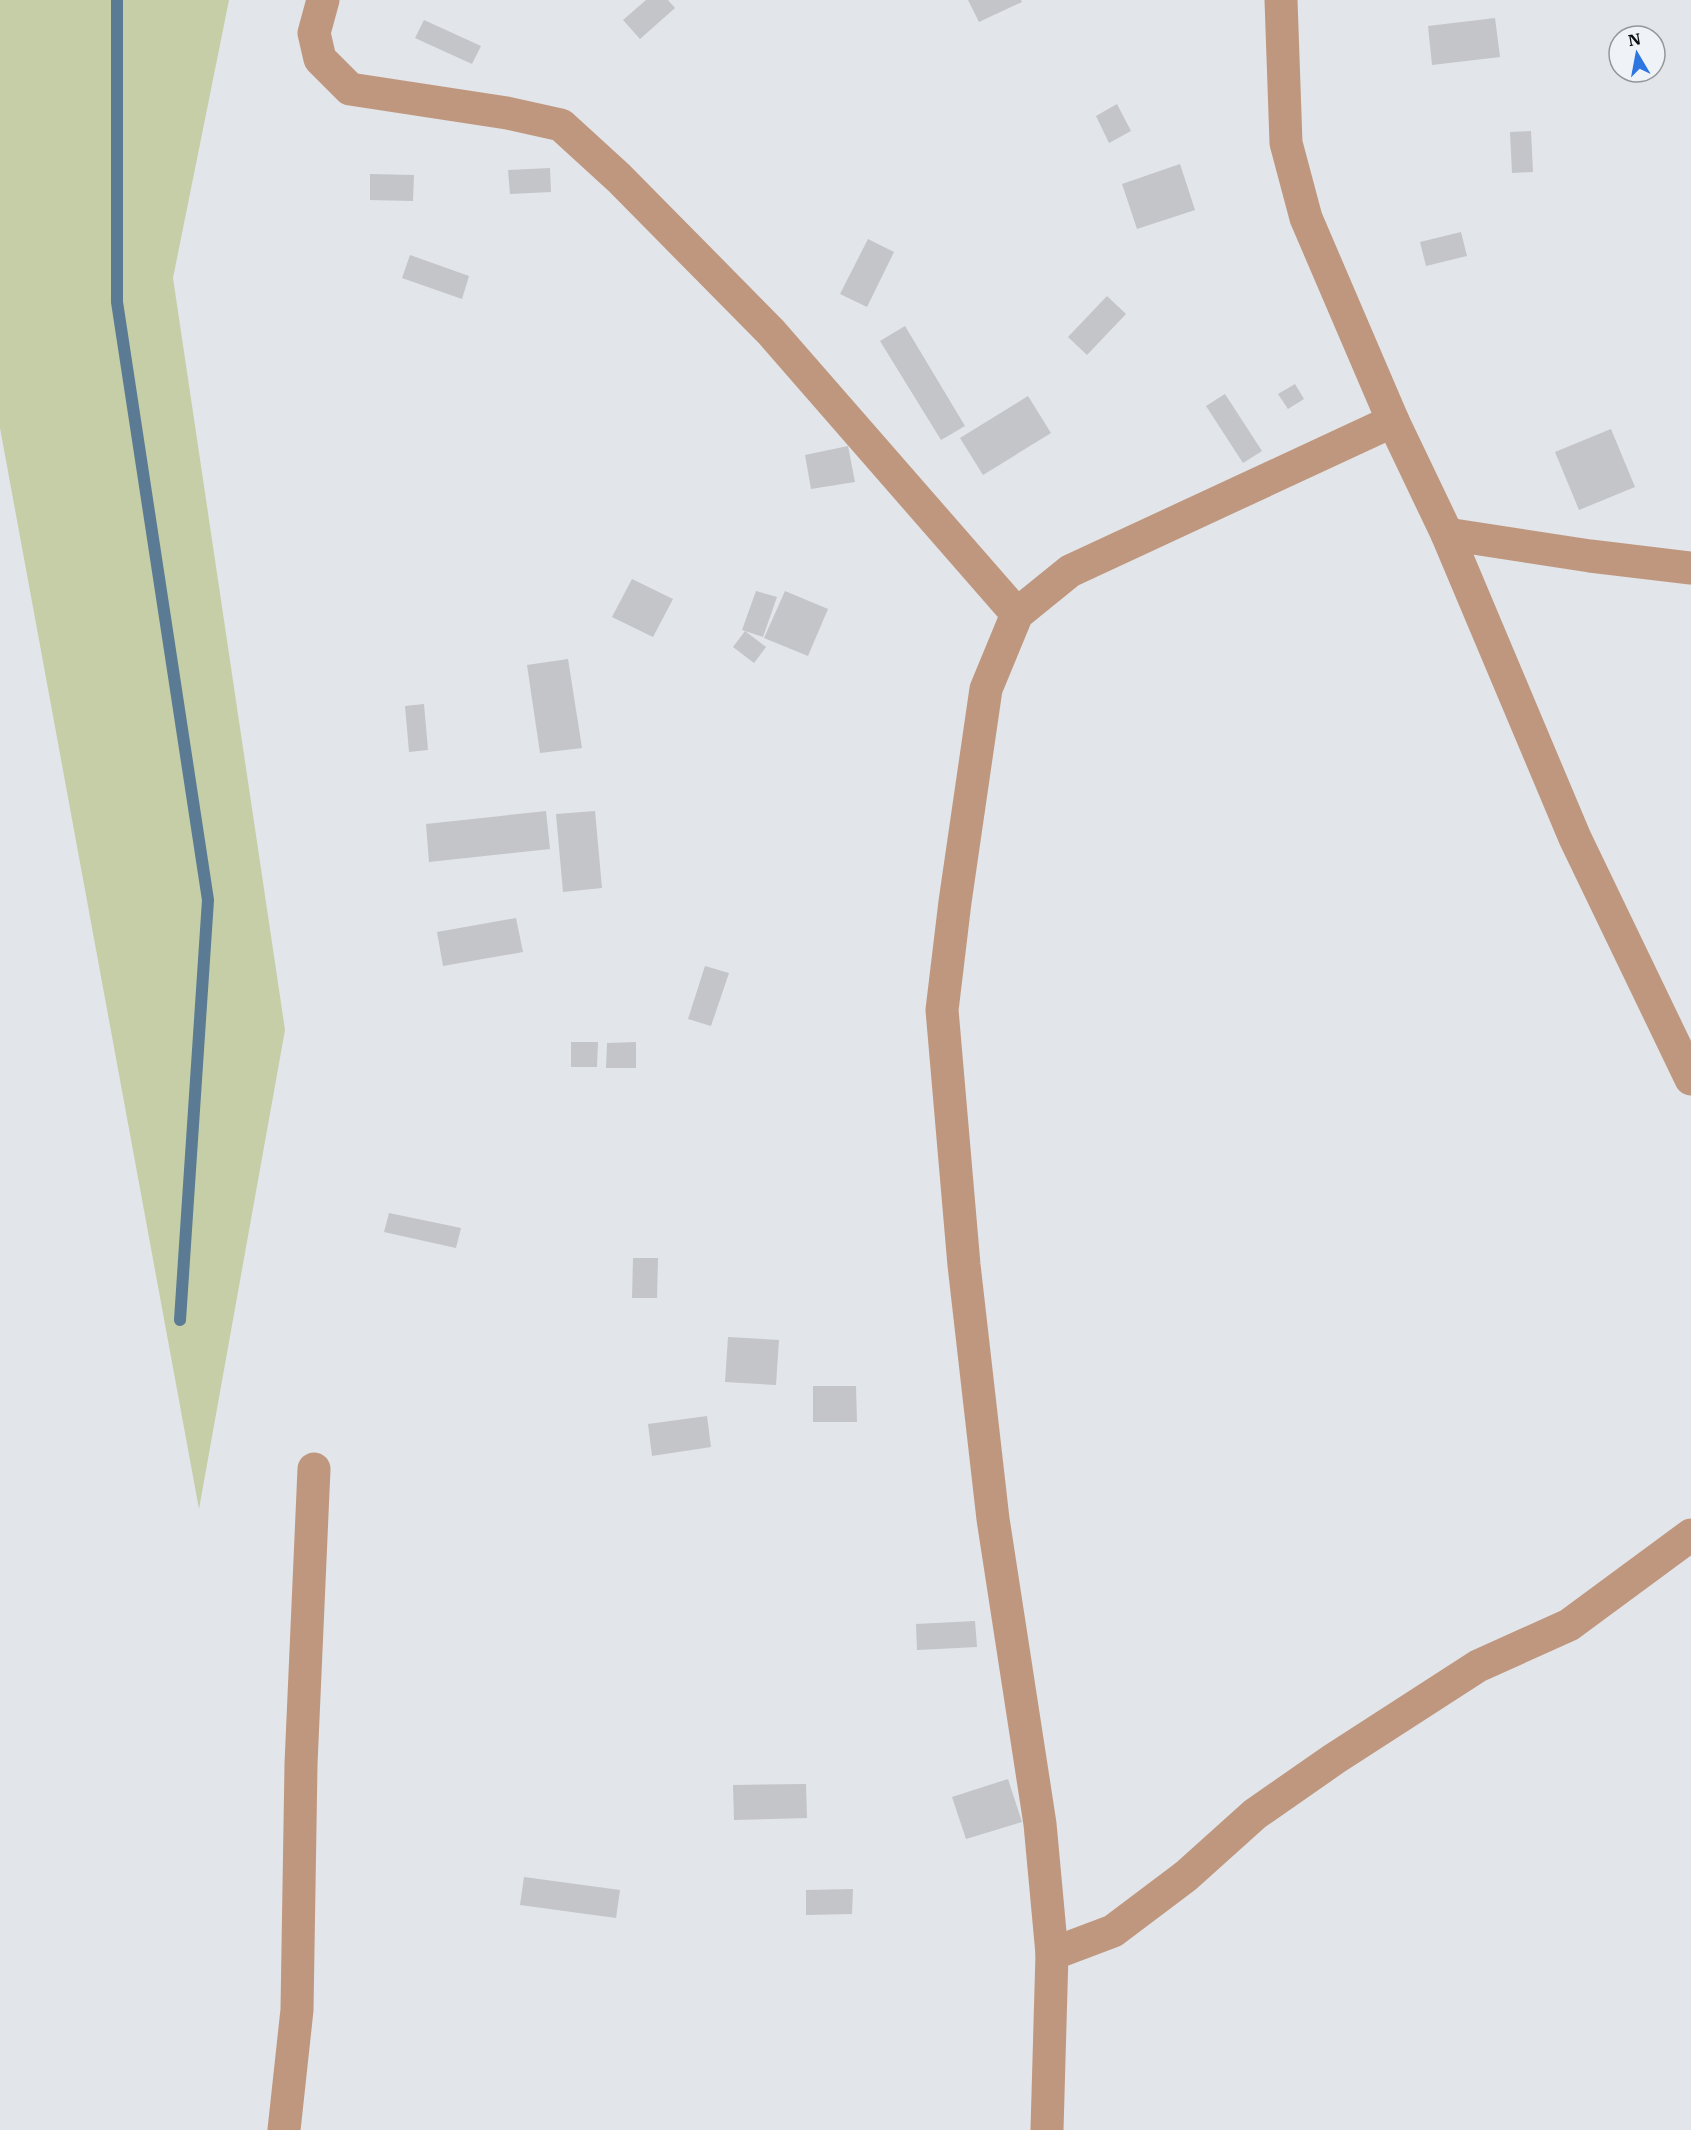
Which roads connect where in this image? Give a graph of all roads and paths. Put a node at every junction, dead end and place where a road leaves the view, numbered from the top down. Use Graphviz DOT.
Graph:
graph roads {
  1 [pos="323,0"];
  2 [pos="1281,0"];
  3 [pos="1393,421"];
  4 [pos="1447,534"];
  5 [pos="1691,568"];
  6 [pos="1017,614"];
  7 [pos="1691,1079"];
  8 [pos="314,1470"];
  9 [pos="1691,1535"];
  10 [pos="1052,1954"];
  11 [pos="284,2130"];
  12 [pos="1047,2130"];
  1 -- 6 [label="street"];
  2 -- 3 [label="street"];
  3 -- 4 [label="street"];
  3 -- 6 [label="street"];
  4 -- 5 [label="street"];
  4 -- 7 [label="street"];
  6 -- 10 [label="street"];
  8 -- 11 [label="street"];
  9 -- 10 [label="street"];
  10 -- 12 [label="street"];
}
